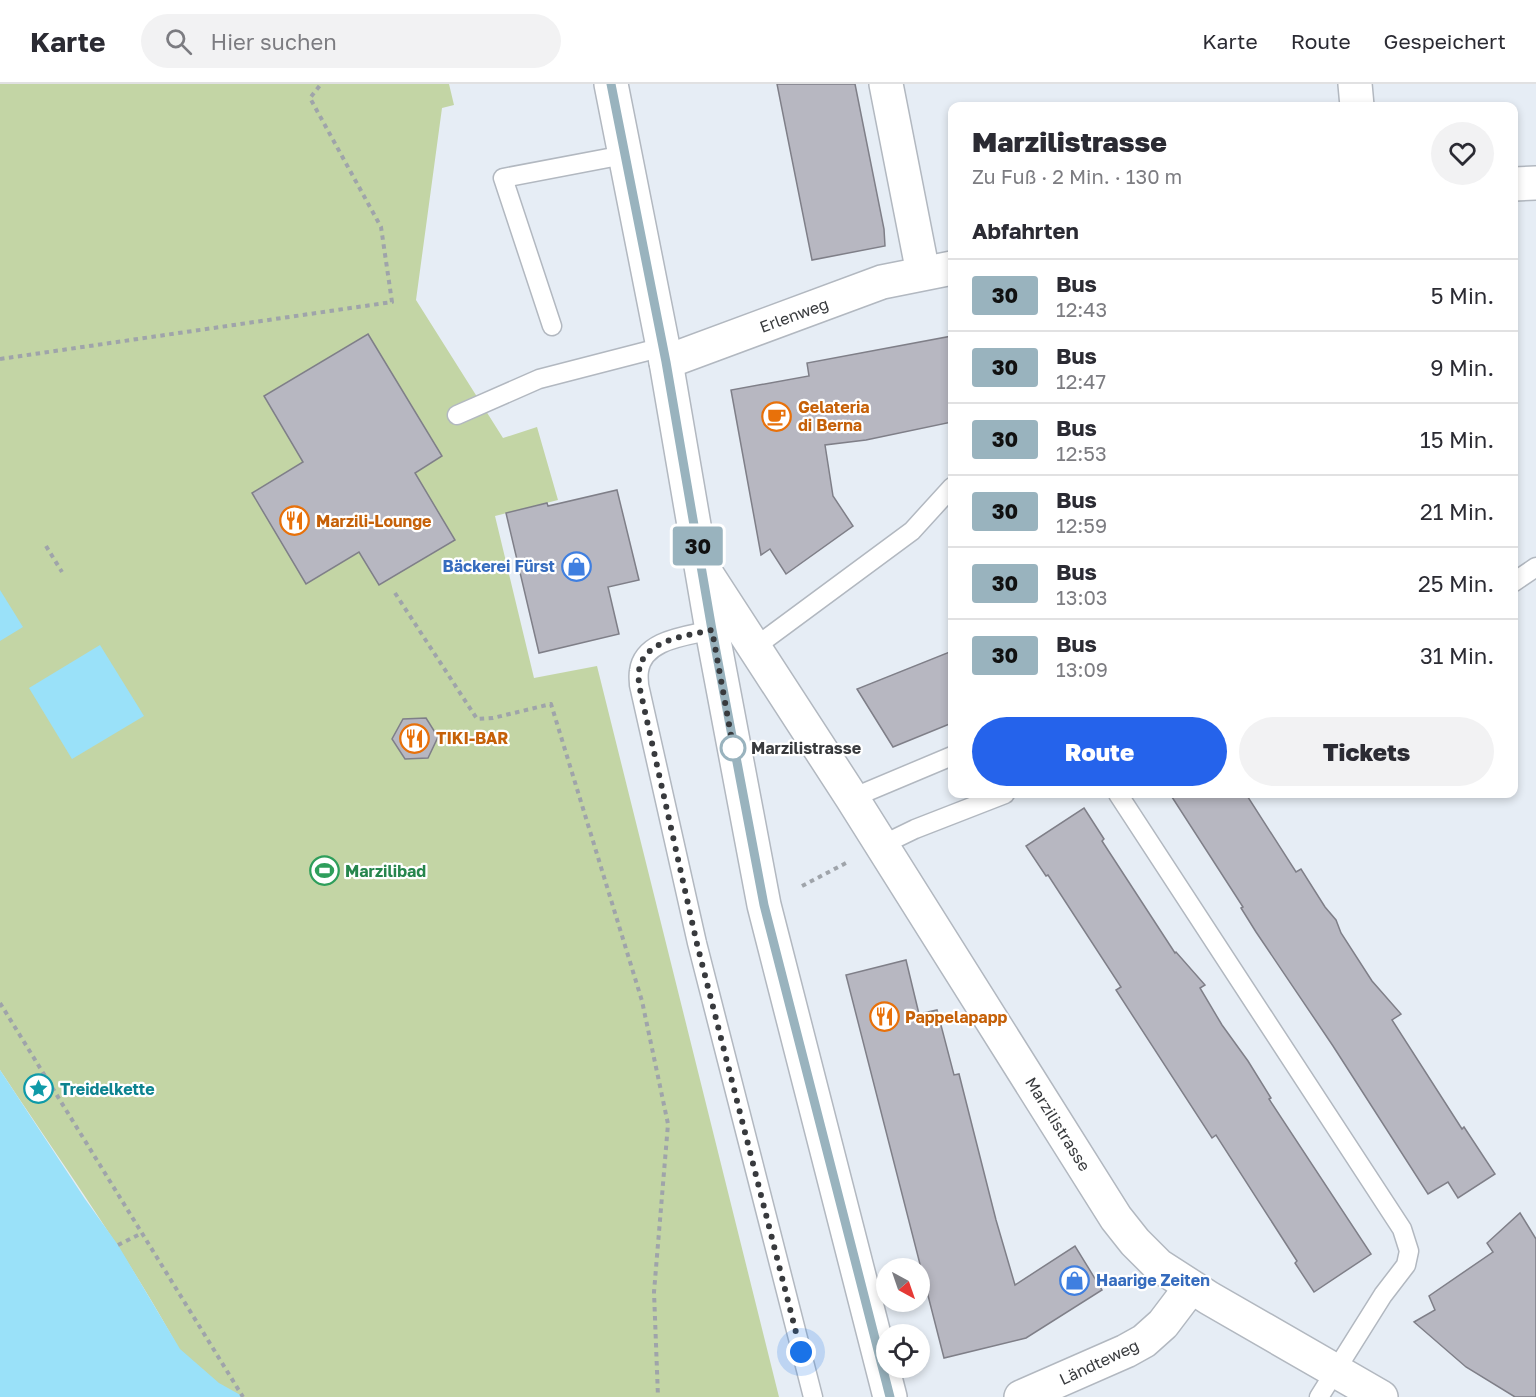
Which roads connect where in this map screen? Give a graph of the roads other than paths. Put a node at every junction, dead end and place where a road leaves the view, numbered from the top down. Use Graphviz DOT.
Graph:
graph roads {
  1 [pos="611,84"];
  2 [pos="886,84"];
  3 [pos="1355,84"];
  4 [pos="1357,102"];
  5 [pos="624,155"];
  6 [pos="1536,183"];
  7 [pos="1518,184"];
  8 [pos="938,270"];
  9 [pos="552,326"];
  10 [pos="665,355"];
  11 [pos="457,415"];
  12 [pos="948,491"];
  13 [pos="700,564"];
  14 [pos="1536,567"];
  15 [pos="1518,579"];
  16 [pos="712,630"];
  17 [pos="755,646"];
  18 [pos="948,758"];
  19 [pos="852,798"];
  20 [pos="995,798"];
  21 [pos="1121,798"];
  22 [pos="882,845"];
  23 [pos="1191,1287"];
  24 [pos="1335,1370"];
  25 [pos="813,1397"];
  26 [pos="890,1397"];
  27 [pos="1021,1397"];
  28 [pos="1318,1397"];
  29 [pos="1381,1397"];
  1 -- 5 [label="street, Marzilistrasse"];
  2 -- 8 [label="street, Erlenweg"];
  3 -- 4 [label="street"];
  5 -- 9 [label="lane"];
  5 -- 10 [label="street, Marzilistrasse"];
  6 -- 7 [label="street"];
  8 -- 10 [label="street, Erlenweg"];
  10 -- 11 [label="lane"];
  10 -- 13 [label="street, Marzilistrasse"];
  12 -- 17 [label="lane"];
  13 -- 16 [label="street"];
  13 -- 17 [label="street, Marzilistrasse"];
  14 -- 15 [label="lane"];
  16 -- 25 [label="lane"];
  16 -- 26 [label="street"];
  17 -- 19 [label="street, Marzilistrasse"];
  18 -- 19 [label="lane"];
  19 -- 22 [label="street, Marzilistrasse"];
  20 -- 22 [label="lane"];
  21 -- 24 [label="lane"];
  22 -- 23 [label="street, Marzilistrasse"];
  23 -- 24 [label="street, Marzilistrasse"];
  23 -- 27 [label="street, Ländteweg"];
  24 -- 28 [label="lane"];
  24 -- 29 [label="street, Marzilistrasse"];
}
